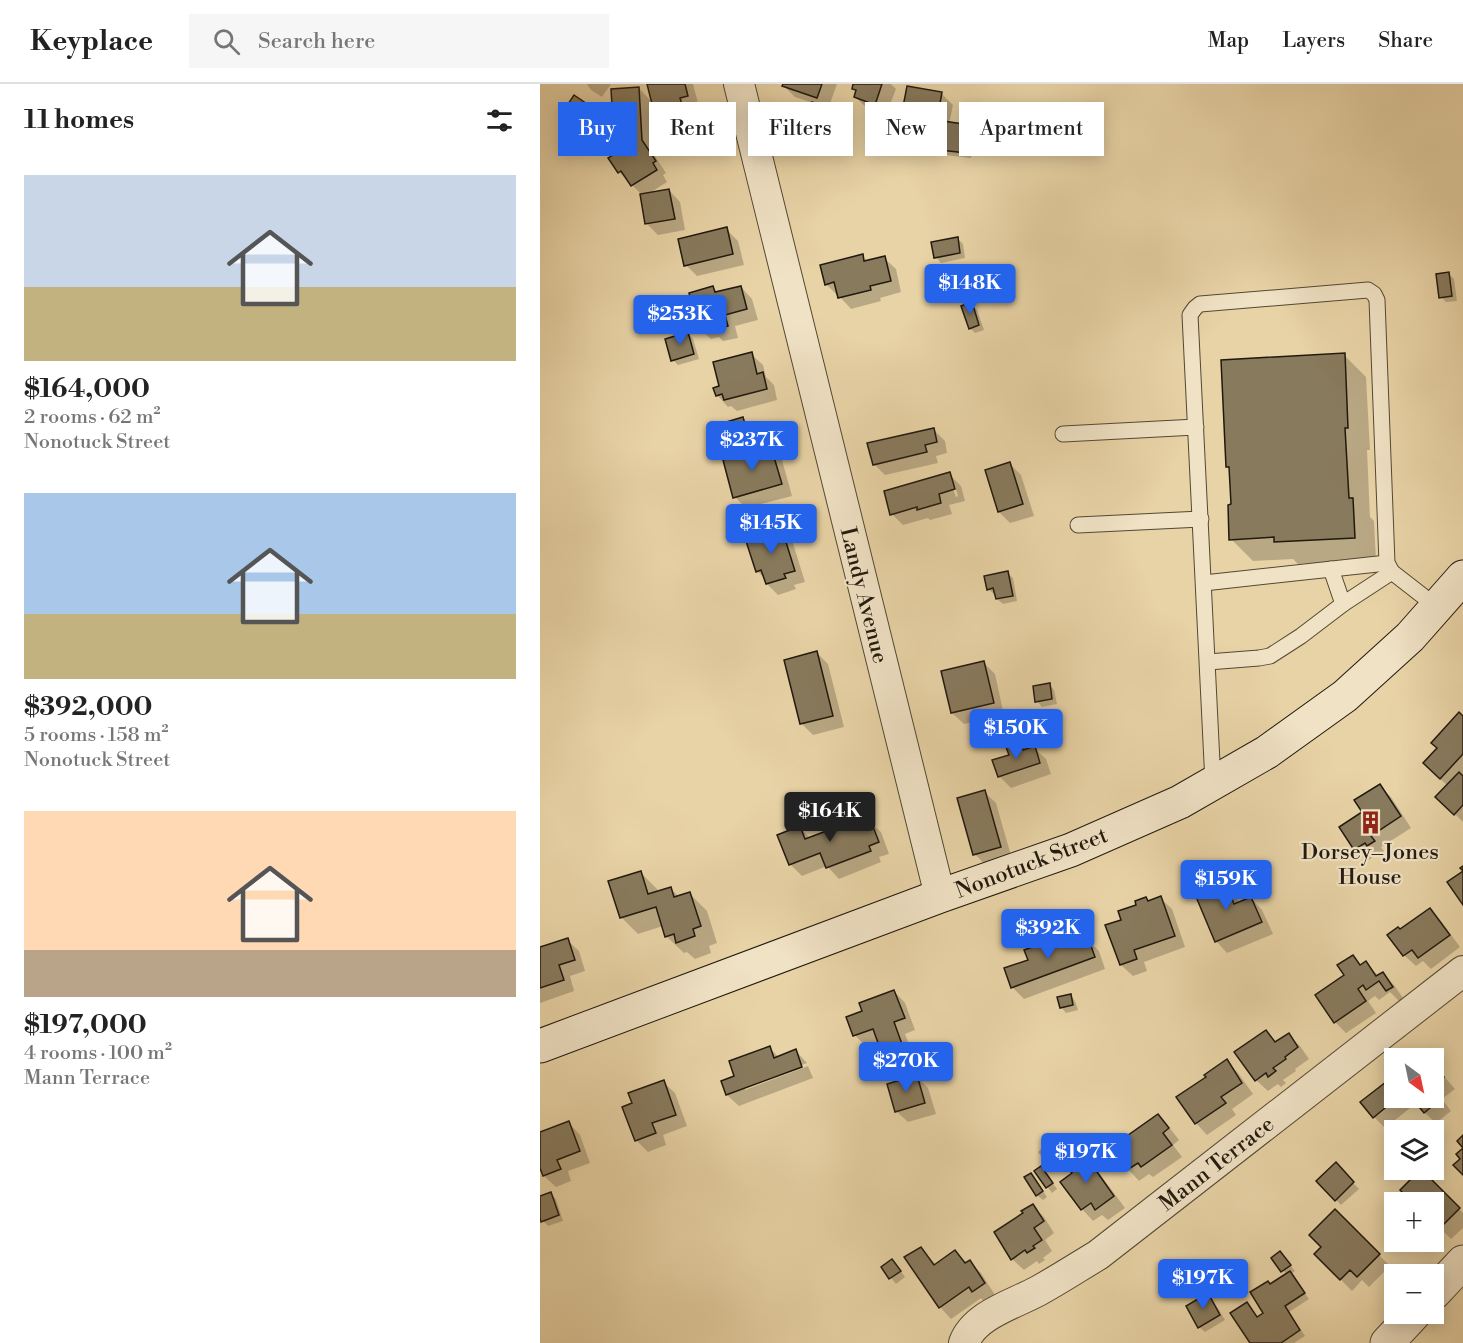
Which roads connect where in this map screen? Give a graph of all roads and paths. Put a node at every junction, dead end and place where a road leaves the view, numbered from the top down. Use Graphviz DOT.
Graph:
graph roads {
  1 [pos="739,84"];
  2 [pos="1196,427"];
  3 [pos="1063,434"];
  4 [pos="1201,519"];
  5 [pos="1078,525"];
  6 [pos="1390,568"];
  7 [pos="1331,569"];
  8 [pos="1463,577"];
  9 [pos="1204,583"];
  10 [pos="1343,604"];
  11 [pos="1437,607"];
  12 [pos="1208,662"];
  13 [pos="1213,783"];
  14 [pos="940,896"];
  15 [pos="1463,971"];
  16 [pos="540,1046"];
  17 [pos="1463,1262"];
  18 [pos="1444,1282"];
  19 [pos="1405,1324"];
  20 [pos="964,1343"];
  21 [pos="1387,1343"];
  1 -- 14 [label="street, Landy Avenue"];
  2 -- 3 [label="lane"];
  2 -- 4 [label="lane"];
  2 -- 6 [label="lane"];
  4 -- 5 [label="lane"];
  4 -- 9 [label="lane"];
  6 -- 7 [label="lane"];
  6 -- 10 [label="lane"];
  6 -- 11 [label="lane"];
  7 -- 9 [label="lane"];
  7 -- 10 [label="lane"];
  8 -- 11 [label="main road, Nonotuck Street"];
  9 -- 12 [label="lane"];
  10 -- 12 [label="lane"];
  11 -- 13 [label="main road, Nonotuck Street"];
  12 -- 13 [label="lane"];
  13 -- 14 [label="main road, Nonotuck Street"];
  14 -- 16 [label="main road, Nonotuck Street"];
  15 -- 20 [label="street, Mann Terrace"];
  17 -- 18 [label="main road"];
  19 -- 21 [label="main road"];
}
